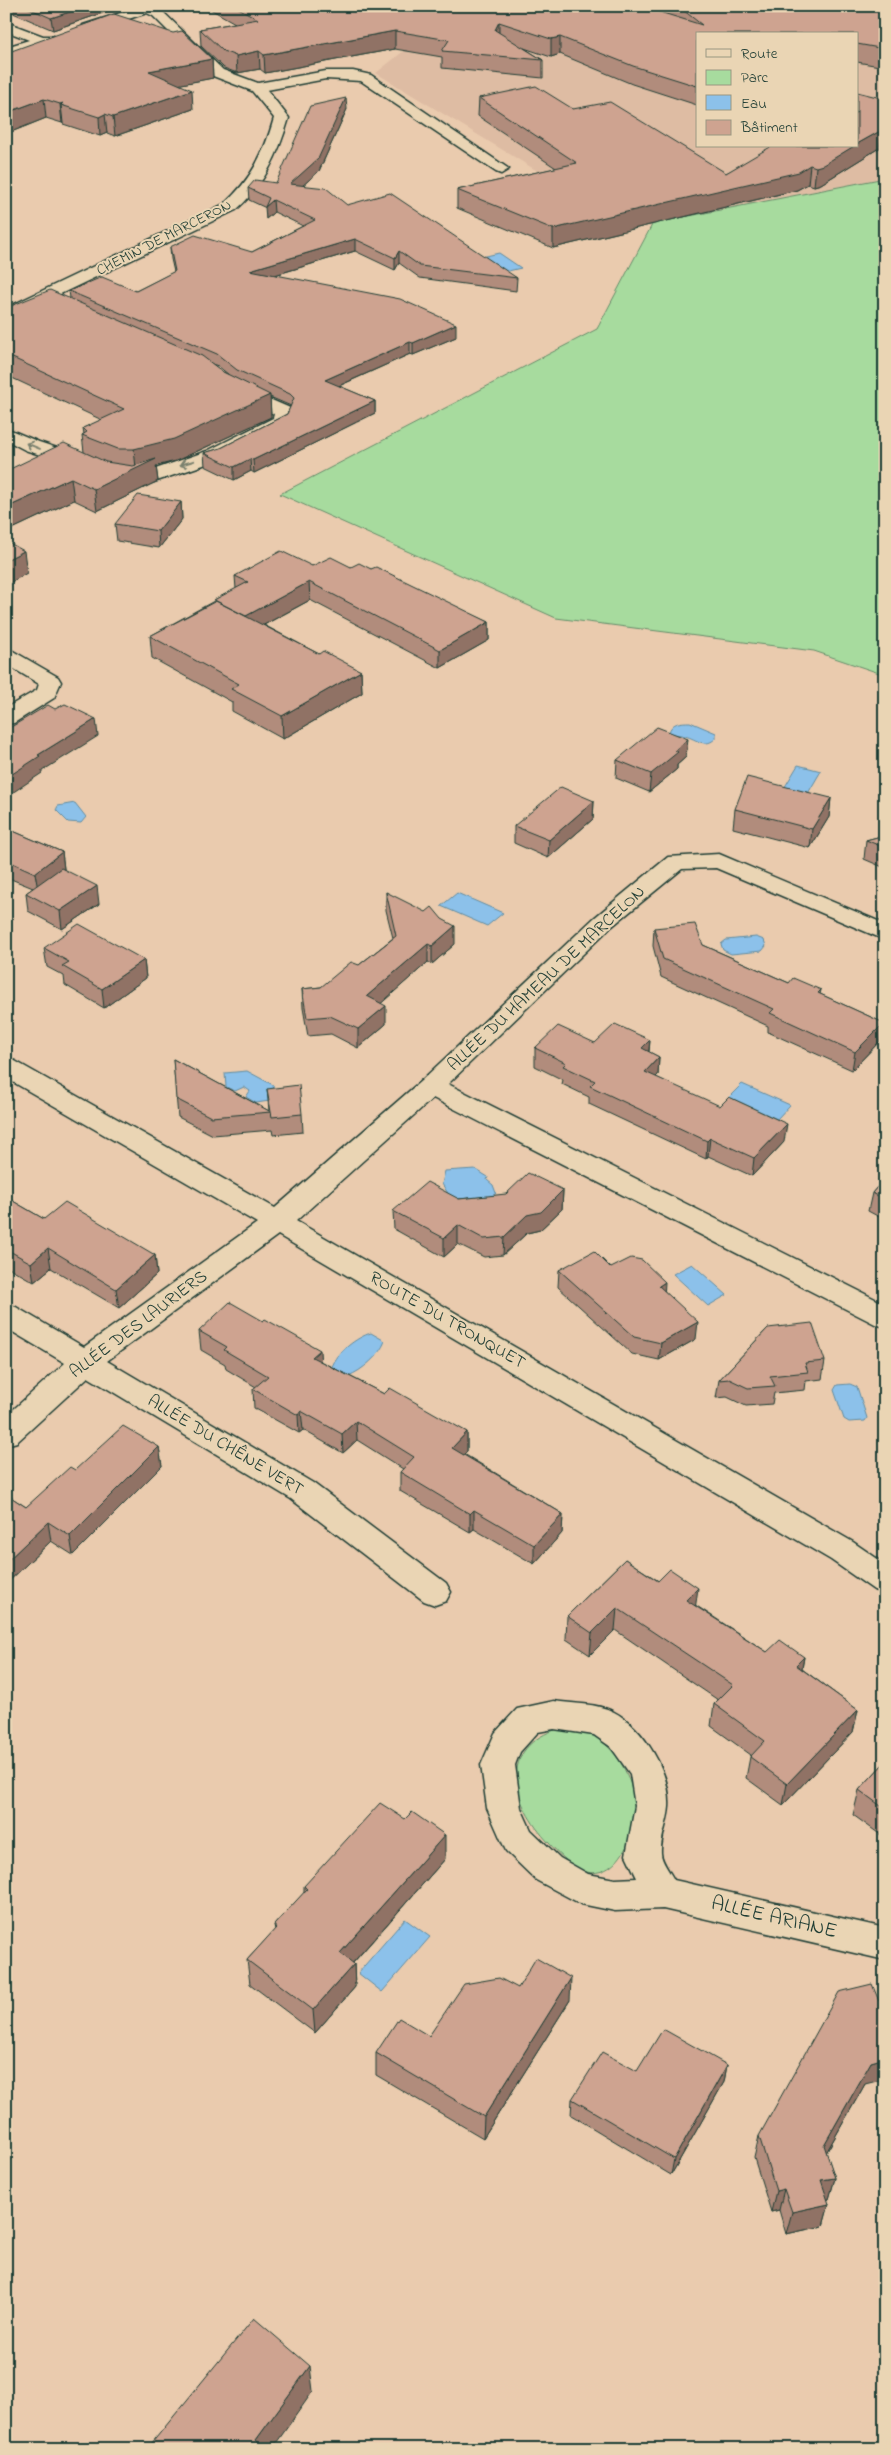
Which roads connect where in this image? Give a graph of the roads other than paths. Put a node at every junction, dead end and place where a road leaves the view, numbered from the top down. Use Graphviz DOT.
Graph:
graph roads {
  1 [pos="152,7"];
  2 [pos="6,26"];
  3 [pos="44,41"];
  4 [pos="6,52"];
  5 [pos="258,88"];
  6 [pos="501,169"];
  7 [pos="42,298"];
  8 [pos="60,306"];
  9 [pos="6,315"];
  10 [pos="224,382"];
  11 [pos="6,433"];
  12 [pos="62,456"];
  13 [pos="38,468"];
  14 [pos="6,655"];
  15 [pos="6,718"];
  16 [pos="885,933"];
  17 [pos="6,1067"];
  18 [pos="431,1086"];
  19 [pos="277,1222"];
  20 [pos="6,1314"];
  21 [pos="885,1317"];
  22 [pos="86,1362"];
  23 [pos="6,1434"];
  24 [pos="885,1581"];
  25 [pos="436,1592"];
  26 [pos="663,1893"];
  27 [pos="885,1944"];
  1 -- 3 [label="street"];
  1 -- 5 [label="street"];
  2 -- 3 [label="street"];
  3 -- 4 [label="street"];
  5 -- 6 [label="street"];
  5 -- 7 [label="street, CHEMIN DE MARCERON"];
  7 -- 8 [label="street"];
  7 -- 9 [label="street, CHEMIN DE MARCERON"];
  10 -- 12 [label="street, one-way"];
  12 -- 11 [label="street, one-way"];
  12 -- 13 [label="street"];
  14 -- 15 [label="street"];
  16 -- 18 [label="street, ALLÉE DU HAMEAU DE MARCELON"];
  17 -- 19 [label="street, ROUTE DU TRONQUET"];
  18 -- 19 [label="street, ALLÉE DU HAMEAU DE MARCELON"];
  18 -- 21 [label="street, ALLÉE DU HAMEAU DE MARCELON"];
  19 -- 22 [label="street, ALLÉE DES LAURIERS"];
  19 -- 24 [label="street, ROUTE DU TRONQUET"];
  20 -- 22 [label="street, ALLÉE DU CHÊNE VERT"];
  22 -- 23 [label="street, ALLÉE DES LAURIERS"];
  22 -- 25 [label="street, ALLÉE DU CHÊNE VERT"];
  26 -- 26 [label="street, ALLÉE ARIANE"];
  26 -- 27 [label="street, ALLÉE ARIANE"];
}
